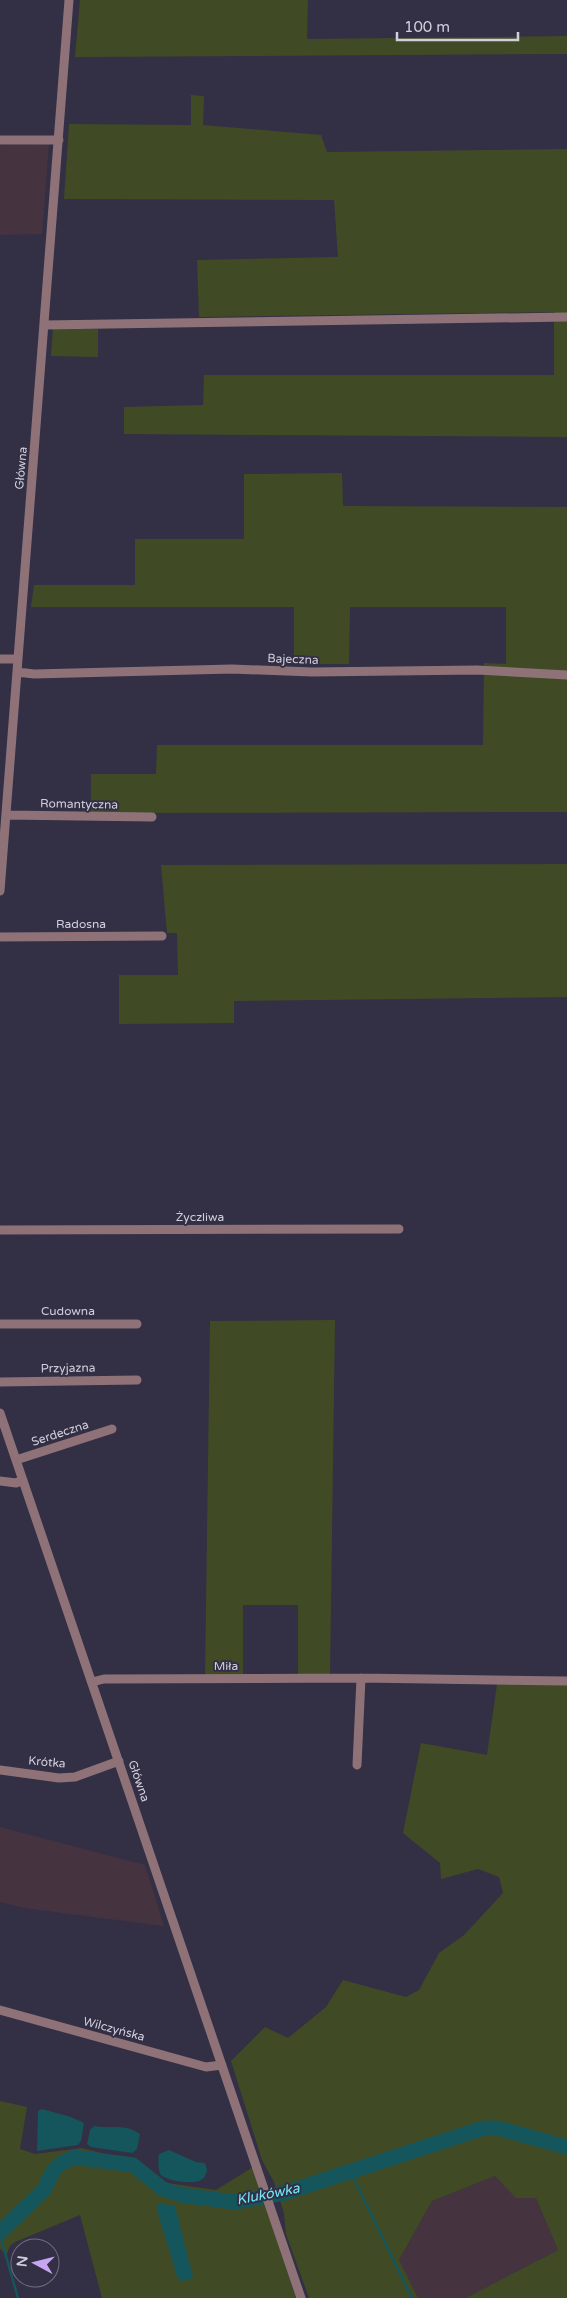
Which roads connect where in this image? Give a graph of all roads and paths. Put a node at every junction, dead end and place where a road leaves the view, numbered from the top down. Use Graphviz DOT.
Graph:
graph roads {
  1 [pos="69,0"];
  2 [pos="0,140"];
  3 [pos="59,140"];
  4 [pos="567,317"];
  5 [pos="44,325"];
  6 [pos="0,659"];
  7 [pos="18,659"];
  8 [pos="17,672"];
  9 [pos="567,675"];
  10 [pos="6,815"];
  11 [pos="152,817"];
  12 [pos="0,891"];
  13 [pos="162,936"];
  14 [pos="0,937"];
  15 [pos="399,1229"];
  16 [pos="0,1230"];
  17 [pos="0,1324"];
  18 [pos="137,1324"];
  19 [pos="136,1380"];
  20 [pos="0,1382"];
  21 [pos="0,1413"];
  22 [pos="112,1429"];
  23 [pos="16,1460"];
  24 [pos="0,1480"];
  25 [pos="23,1480"];
  26 [pos="361,1678"];
  27 [pos="567,1681"];
  28 [pos="92,1682"];
  29 [pos="118,1761"];
  30 [pos="357,1765"];
  31 [pos="0,1770"];
  32 [pos="0,2010"];
  33 [pos="222,2066"];
  34 [pos="301,2298"];
  1 -- 3 [label="street, Główna"];
  2 -- 3 [label="street"];
  3 -- 5 [label="street, Główna"];
  4 -- 5 [label="street"];
  5 -- 7 [label="street, Główna"];
  6 -- 7 [label="street"];
  7 -- 8 [label="street, Główna"];
  8 -- 9 [label="street, Bajeczna"];
  8 -- 10 [label="street, Główna"];
  10 -- 11 [label="street, Romantyczna"];
  10 -- 12 [label="street, Główna"];
  13 -- 14 [label="street, Radosna"];
  15 -- 16 [label="street, Życzliwa"];
  17 -- 18 [label="street, Cudowna"];
  19 -- 20 [label="street, Przyjazna"];
  21 -- 23 [label="street, Główna"];
  22 -- 23 [label="street, Serdeczna"];
  23 -- 25 [label="street, Główna"];
  24 -- 25 [label="street"];
  25 -- 28 [label="street, Główna"];
  26 -- 27 [label="street, Miła"];
  26 -- 28 [label="street, Miła"];
  26 -- 30 [label="street"];
  28 -- 29 [label="street, Główna"];
  29 -- 31 [label="street, Krótka"];
  29 -- 33 [label="street, Główna"];
  32 -- 33 [label="street, Wilczyńska"];
  33 -- 34 [label="street, Główna"];
}
